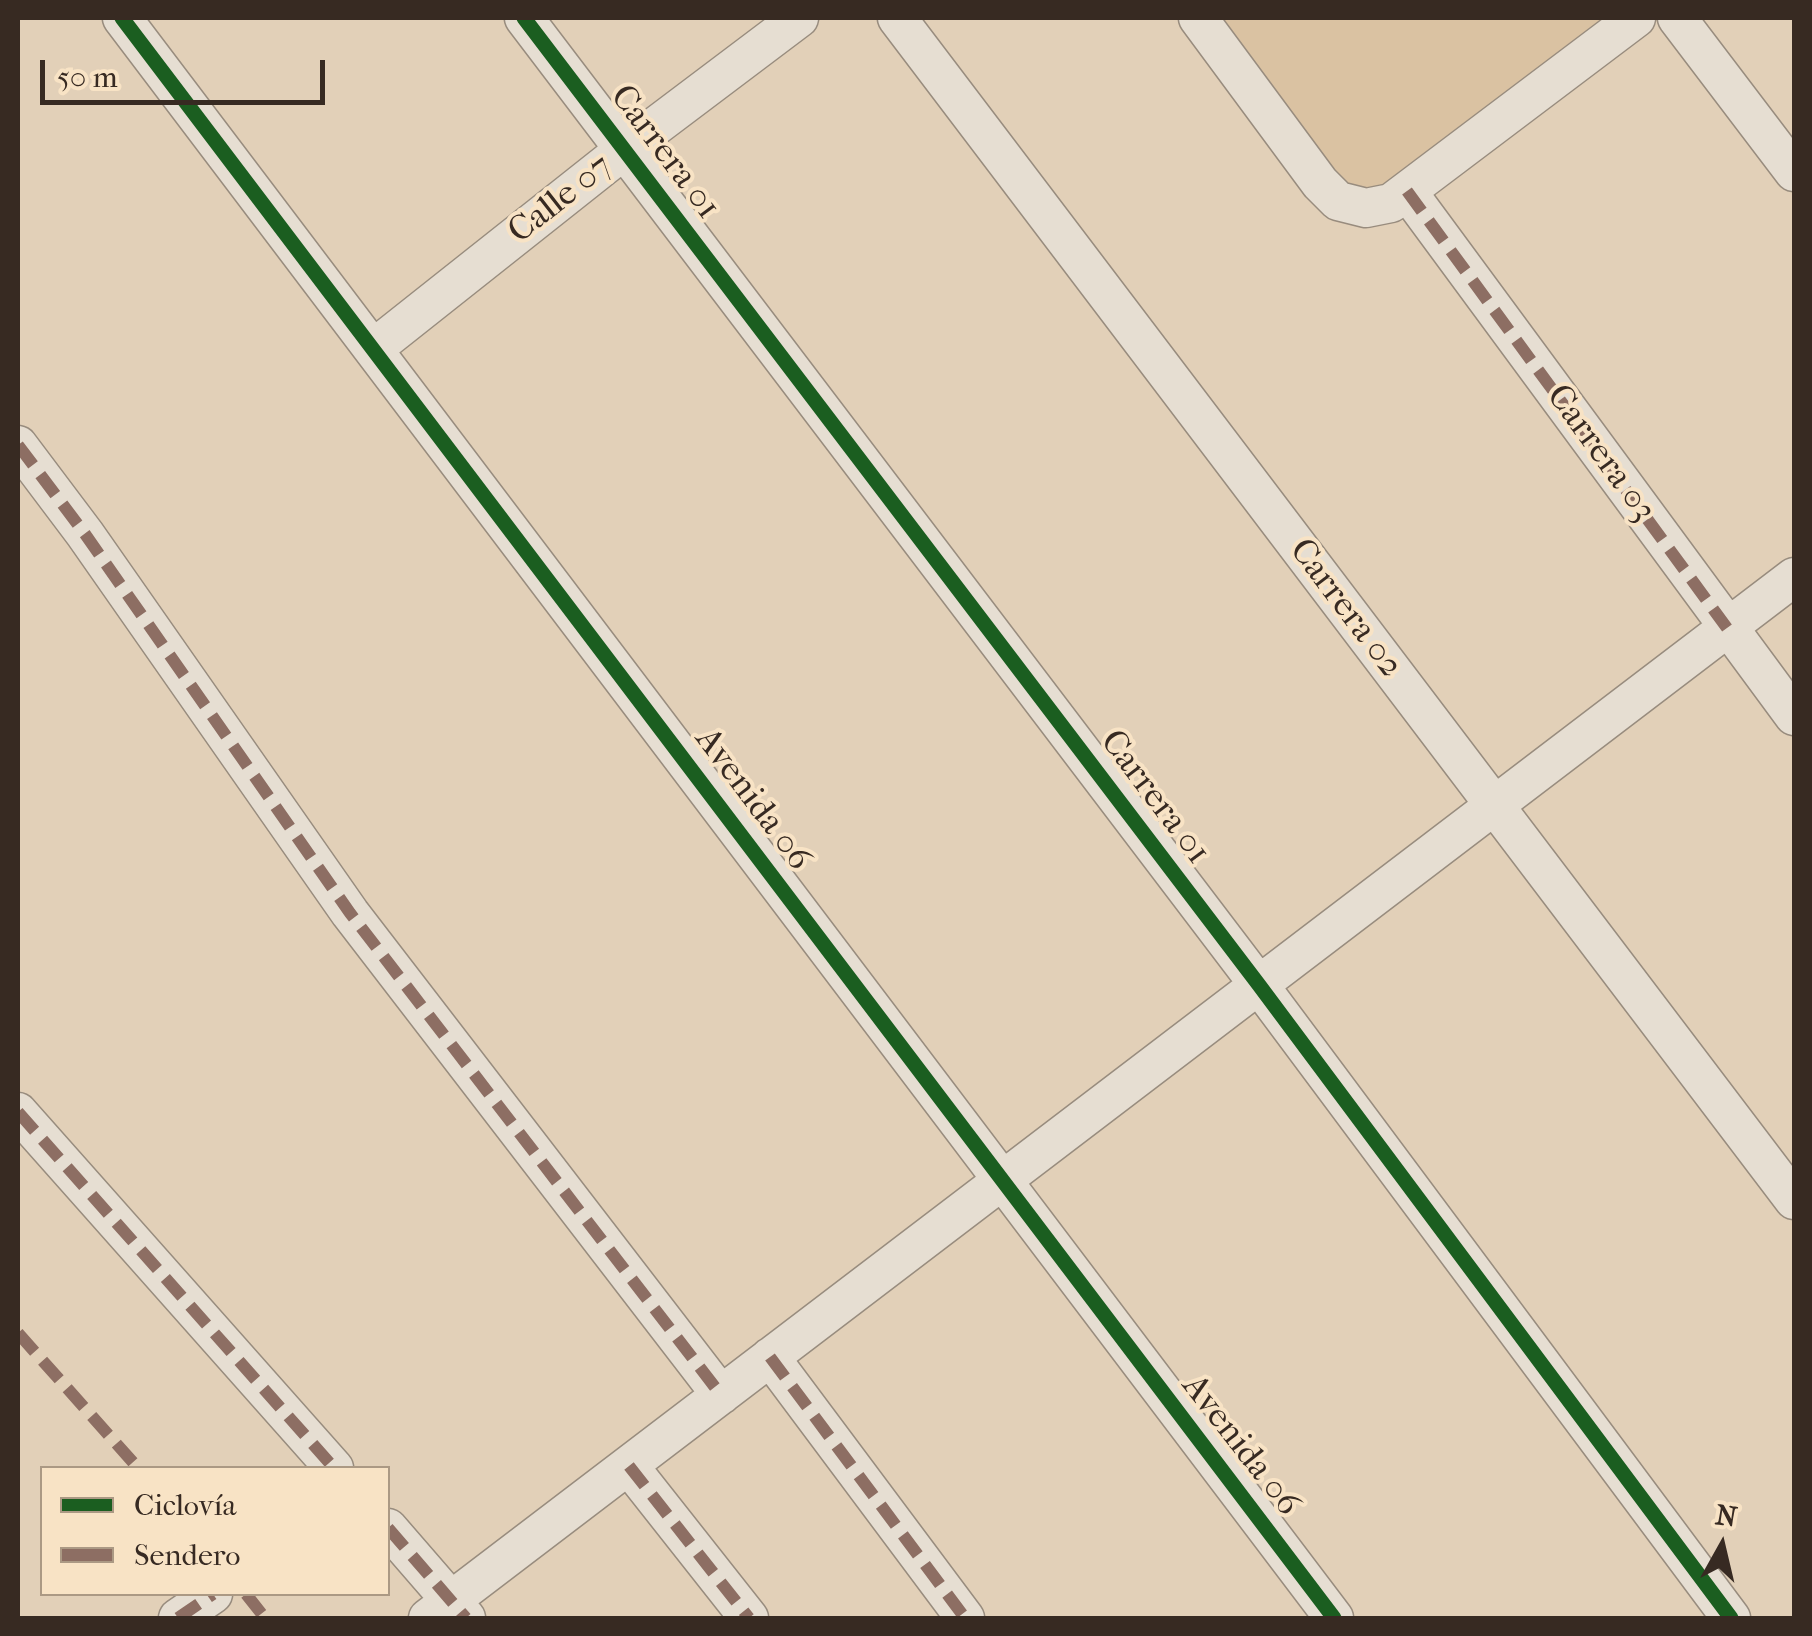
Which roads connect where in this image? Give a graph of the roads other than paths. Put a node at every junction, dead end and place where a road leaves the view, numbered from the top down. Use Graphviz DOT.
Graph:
graph roads {
  1 [pos="122,18"];
  2 [pos="524,18"];
  3 [pos="799,18"];
  4 [pos="897,18"];
  5 [pos="1198,18"];
  6 [pos="1636,18"];
  7 [pos="1677,18"];
  8 [pos="624,150"];
  9 [pos="1794,172"];
  10 [pos="1407,191"];
  11 [pos="373,349"];
  12 [pos="18,446"];
  13 [pos="1794,577"];
  14 [pos="1727,628"];
  15 [pos="1794,716"];
  16 [pos="1494,805"];
  17 [pos="1258,985"];
  18 [pos="18,1112"];
  19 [pos="1002,1181"];
  20 [pos="1794,1200"];
  21 [pos="770,1358"];
  22 [pos="721,1394"];
  23 [pos="332,1466"];
  24 [pos="628,1466"];
  25 [pos="390,1531"];
  26 [pos="210,1596"];
  27 [pos="449,1612"];
  28 [pos="178,1618"];
  29 [pos="749,1618"];
  30 [pos="965,1618"];
  31 [pos="1334,1618"];
  32 [pos="1731,1618"];
  1 -- 11 [label="street, Avenida 06"];
  2 -- 8 [label="street, Carrera 01"];
  3 -- 8 [label="street, Calle 07"];
  4 -- 16 [label="street, Carrera 02"];
  5 -- 10 [label="street"];
  6 -- 10 [label="street"];
  7 -- 9 [label="street"];
  8 -- 11 [label="street, Calle 07"];
  8 -- 17 [label="street, Carrera 01"];
  10 -- 14 [label="street, Carrera 03"];
  11 -- 19 [label="street, Avenida 06"];
  12 -- 22 [label="street"];
  13 -- 14 [label="street"];
  14 -- 15 [label="street, Carrera 03"];
  14 -- 16 [label="street"];
  16 -- 17 [label="street"];
  16 -- 20 [label="street, Carrera 02"];
  17 -- 19 [label="street"];
  17 -- 32 [label="street, Carrera 01"];
  18 -- 23 [label="street"];
  19 -- 21 [label="street"];
  19 -- 31 [label="street, Avenida 06"];
  21 -- 22 [label="street"];
  21 -- 30 [label="street"];
  22 -- 24 [label="street"];
  24 -- 27 [label="street"];
  24 -- 29 [label="street"];
  25 -- 27 [label="street"];
  26 -- 28 [label="street"];
}
